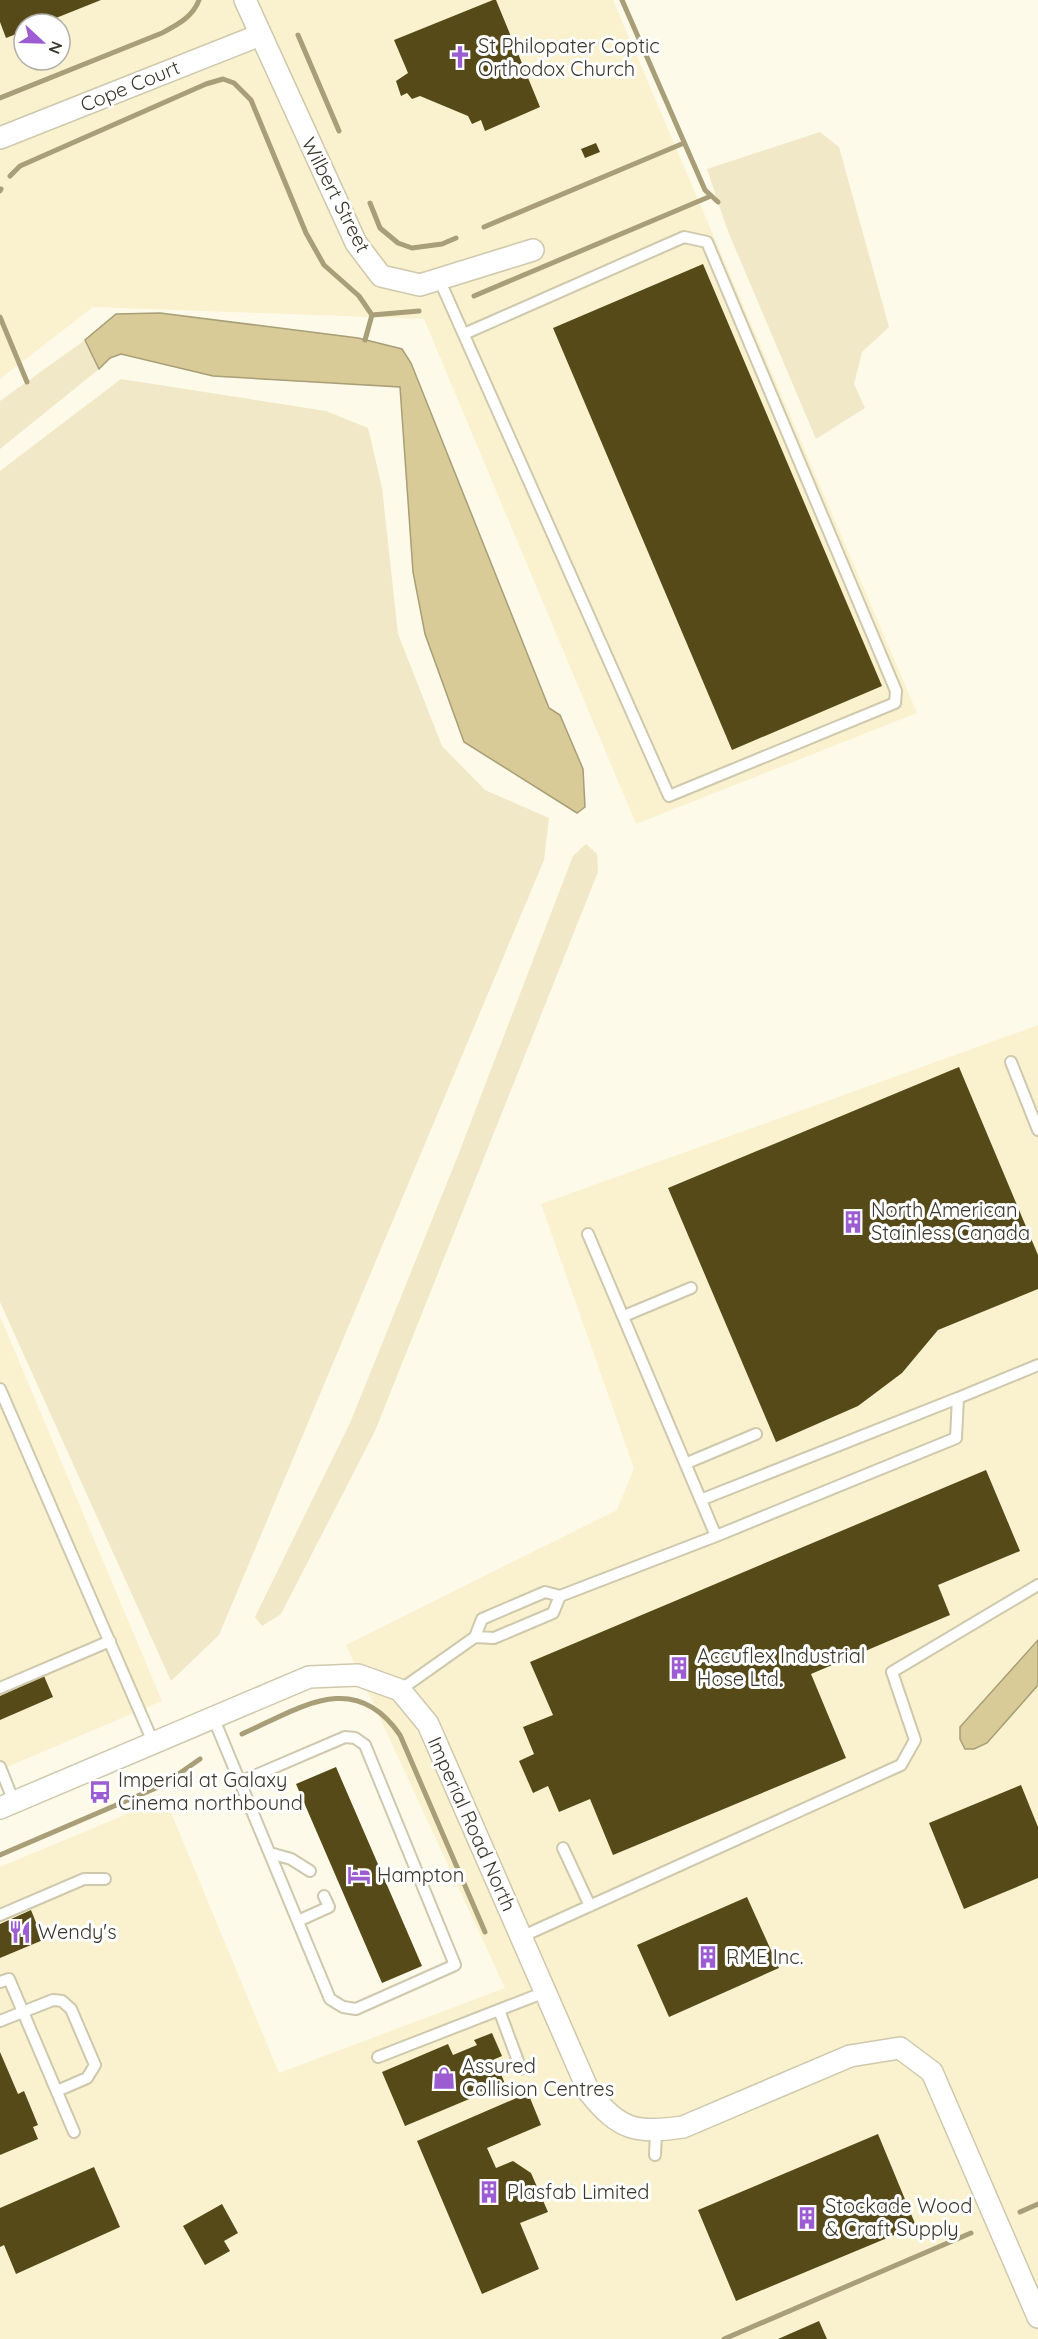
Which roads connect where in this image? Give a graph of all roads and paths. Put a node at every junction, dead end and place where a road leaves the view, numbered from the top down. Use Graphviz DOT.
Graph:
graph roads {
  1 [pos="245,0"];
  2 [pos="260,35"];
  3 [pos="0,138"];
  4 [pos="533,250"];
  5 [pos="439,279"];
  6 [pos="464,334"];
  7 [pos="1011,1062"];
  8 [pos="1038,1130"];
  9 [pos="588,1234"];
  10 [pos="691,1288"];
  11 [pos="624,1316"];
  12 [pos="1038,1365"];
  13 [pos="0,1389"];
  14 [pos="958,1398"];
  15 [pos="756,1434"];
  16 [pos="687,1463"];
  17 [pos="703,1499"];
  18 [pos="716,1536"];
  19 [pos="1038,1585"];
  20 [pos="560,1596"];
  21 [pos="475,1637"];
  22 [pos="110,1641"];
  23 [pos="0,1688"];
  24 [pos="400,1690"];
  25 [pos="213,1717"];
  26 [pos="153,1742"];
  27 [pos="0,1767"];
  28 [pos="240,1782"];
  29 [pos="7,1805"];
  30 [pos="563,1848"];
  31 [pos="270,1853"];
  32 [pos="310,1870"];
  33 [pos="105,1879"];
  34 [pos="324,1896"];
  35 [pos="590,1906"];
  36 [pos="0,1915"];
  37 [pos="298,1921"];
  38 [pos="521,1937"];
  39 [pos="0,1982"];
  40 [pos="545,1992"];
  41 [pos="500,2010"];
  42 [pos="23,2011"];
  43 [pos="0,2021"];
  44 [pos="378,2057"];
  45 [pos="521,2069"];
  46 [pos="57,2091"];
  47 [pos="656,2131"];
  48 [pos="74,2132"];
  49 [pos="655,2155"];
  50 [pos="1038,2318"];
  1 -- 2 [label="street, Wilbert Street"];
  2 -- 3 [label="street, Cope Court"];
  2 -- 5 [label="street, Wilbert Street"];
  4 -- 5 [label="street, Wilbert Street"];
  5 -- 6 [label="lane"];
  6 -- 6 [label="lane"];
  7 -- 8 [label="lane"];
  9 -- 11 [label="lane"];
  10 -- 11 [label="lane"];
  11 -- 16 [label="lane"];
  12 -- 14 [label="lane"];
  13 -- 22 [label="lane"];
  14 -- 17 [label="lane"];
  14 -- 18 [label="lane"];
  15 -- 16 [label="lane"];
  16 -- 17 [label="lane"];
  17 -- 18 [label="lane"];
  18 -- 20 [label="lane"];
  19 -- 35 [label="lane"];
  20 -- 21 [label="lane"];
  20 -- 21 [label="lane"];
  21 -- 24 [label="lane"];
  22 -- 23 [label="lane"];
  22 -- 26 [label="lane"];
  24 -- 25 [label="street"];
  24 -- 38 [label="street, Imperial Road North"];
  25 -- 26 [label="street"];
  25 -- 28 [label="lane"];
  26 -- 29 [label="street"];
  27 -- 29 [label="lane"];
  28 -- 31 [label="lane"];
  28 -- 37 [label="lane"];
  30 -- 35 [label="lane"];
  31 -- 32 [label="lane"];
  31 -- 37 [label="lane"];
  33 -- 36 [label="lane"];
  34 -- 37 [label="lane"];
  35 -- 38 [label="lane"];
  38 -- 40 [label="street, Imperial Road North"];
  39 -- 42 [label="lane"];
  40 -- 41 [label="lane"];
  40 -- 47 [label="street, Imperial Road North"];
  41 -- 44 [label="lane"];
  41 -- 45 [label="lane"];
  42 -- 43 [label="lane"];
  42 -- 46 [label="lane"];
  42 -- 46 [label="lane"];
  46 -- 48 [label="lane"];
  47 -- 49 [label="lane"];
  47 -- 50 [label="street, Imperial Road North"];
}
